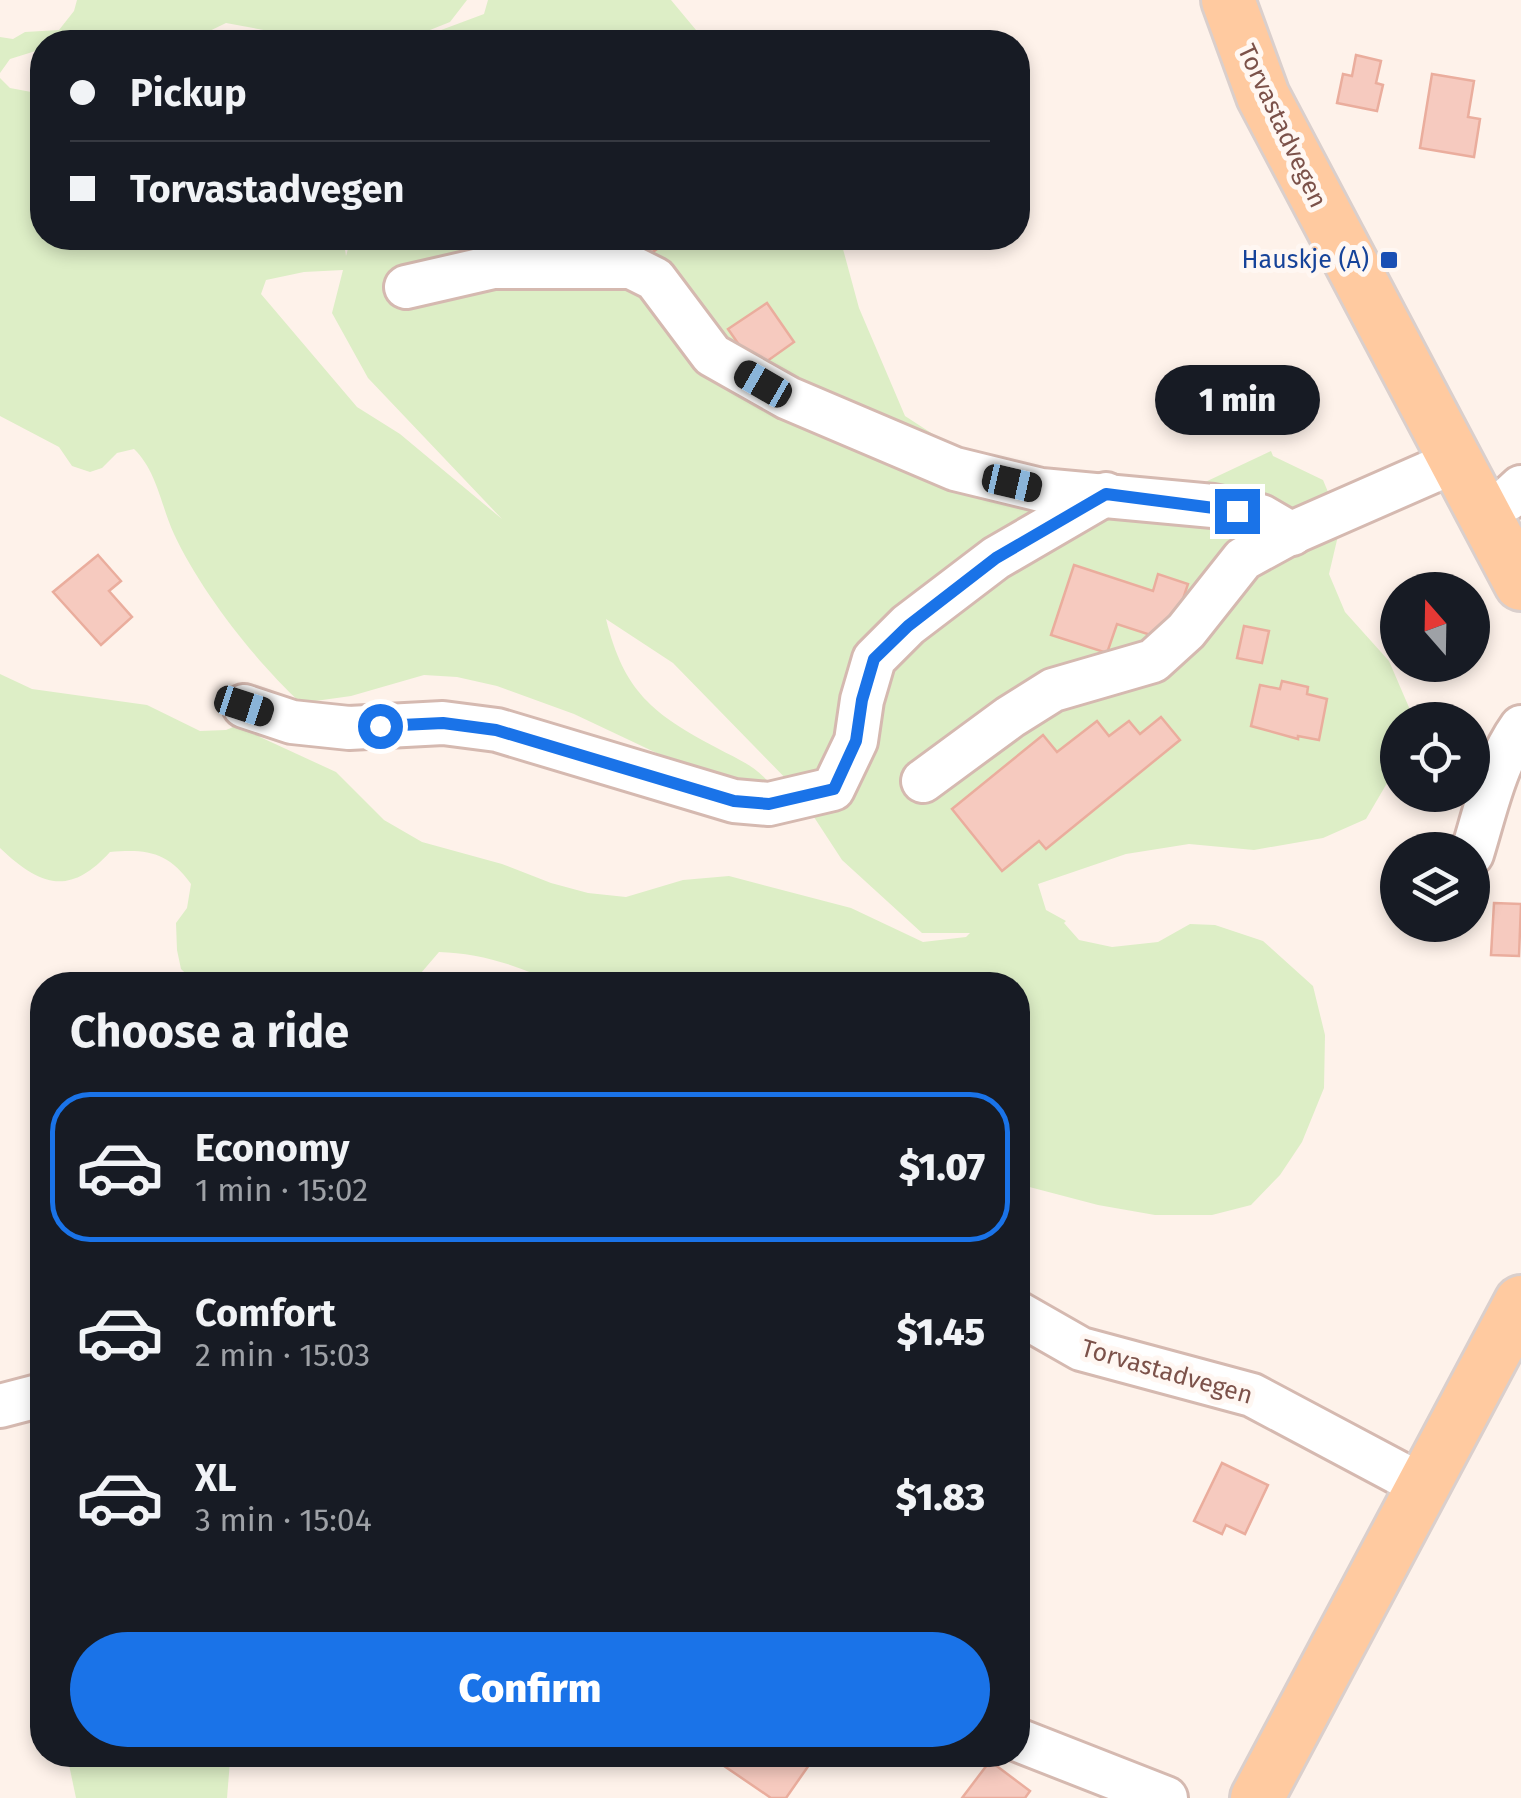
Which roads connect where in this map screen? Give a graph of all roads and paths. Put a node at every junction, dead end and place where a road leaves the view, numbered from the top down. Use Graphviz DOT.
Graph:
graph roads {
  1 [pos="1228,0"];
  2 [pos="406,286"];
  3 [pos="1456,461"];
  4 [pos="1106,494"];
  5 [pos="1502,499"];
  6 [pos="1292,534"];
  7 [pos="1521,584"];
  8 [pos="244,706"];
  9 [pos="1521,728"];
  10 [pos="923,781"];
  11 [pos="1479,832"];
  12 [pos="1521,1302"];
  13 [pos="1030,1320"];
  14 [pos="30,1398"];
  15 [pos="0,1406"];
  16 [pos="1423,1486"];
  17 [pos="1030,1745"];
  18 [pos="1166,1798"];
  19 [pos="1257,1798"];
  1 -- 3 [label="main road, Torvastadvegen"];
  2 -- 4 [label="lane"];
  3 -- 5 [label="main road, Torvastadvegen"];
  3 -- 6 [label="lane"];
  4 -- 6 [label="lane"];
  4 -- 8 [label="lane"];
  5 -- 7 [label="main road, Torvastadvegen"];
  6 -- 10 [label="lane"];
  9 -- 11 [label="lane"];
  12 -- 16 [label="main road"];
  13 -- 16 [label="lane, Torvastadvegen"];
  14 -- 15 [label="lane"];
  16 -- 19 [label="main road"];
  17 -- 18 [label="lane"];
}
